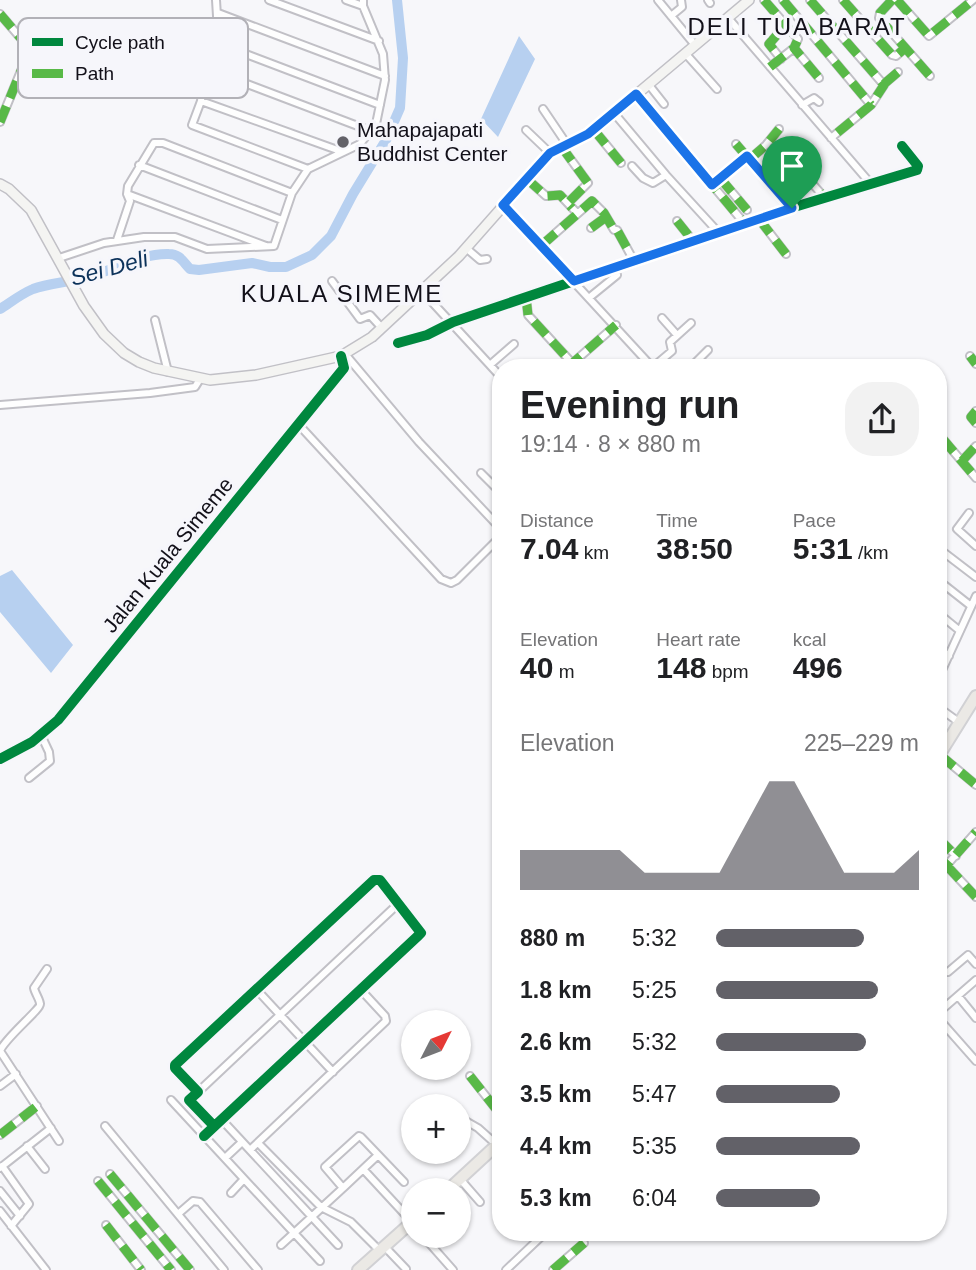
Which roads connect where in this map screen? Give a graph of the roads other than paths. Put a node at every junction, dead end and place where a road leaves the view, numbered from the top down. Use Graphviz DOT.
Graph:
graph roads {
  1 [pos="216,0"];
  2 [pos="269,0"];
  3 [pos="346,0"];
  4 [pos="657,0"];
  5 [pos="681,0"];
  6 [pos="749,0"];
  7 [pos="764,0"];
  8 [pos="783,0"];
  9 [pos="810,0"];
  10 [pos="843,0"];
  11 [pos="895,0"];
  12 [pos="972,0"];
  13 [pos="363,3"];
  14 [pos="218,13"];
  15 [pos="0,14"];
  16 [pos="671,16"];
  17 [pos="218,18"];
  18 [pos="231,18"];
  19 [pos="729,19"];
  20 [pos="248,24"];
  21 [pos="18,35"];
  22 [pos="776,36"];
  23 [pos="379,41"];
  24 [pos="695,45"];
  25 [pos="794,48"];
  26 [pos="904,49"];
  27 [pos="685,53"];
  28 [pos="248,55"];
  29 [pos="781,58"];
  30 [pos="770,67"];
  31 [pos="898,72"];
  32 [pos="385,76"];
  33 [pos="930,76"];
  34 [pos="18,78"];
  35 [pos="819,78"];
  36 [pos="248,84"];
  37 [pos="884,84"];
  38 [pos="649,85"];
  39 [pos="717,89"];
  40 [pos="636,94"];
  41 [pos="201,100"];
  42 [pos="819,102"];
  43 [pos="664,104"];
  44 [pos="380,105"];
  45 [pos="802,105"];
  46 [pos="871,105"];
  47 [pos="543,109"];
  48 [pos="614,113"];
  49 [pos="0,122"];
  50 [pos="779,129"];
  51 [pos="526,130"];
  52 [pos="594,130"];
  53 [pos="371,131"];
  54 [pos="831,138"];
  55 [pos="736,144"];
  56 [pos="564,145"];
  57 [pos="902,146"];
  58 [pos="343,152"];
  59 [pos="550,153"];
  60 [pos="748,157"];
  61 [pos="621,163"];
  62 [pos="139,164"];
  63 [pos="632,166"];
  64 [pos="308,169"];
  65 [pos="802,172"];
  66 [pos="666,175"];
  67 [pos="720,178"];
  68 [pos="527,179"];
  69 [pos="0,184"];
  70 [pos="871,184"];
  71 [pos="712,185"];
  72 [pos="127,194"];
  73 [pos="292,194"];
  74 [pos="825,198"];
  75 [pos="568,203"];
  76 [pos="503,205"];
  77 [pos="792,208"];
  78 [pos="747,210"];
  79 [pos="577,213"];
  80 [pos="606,217"];
  81 [pos="759,219"];
  82 [pos="282,220"];
  83 [pos="677,221"];
  84 [pos="745,224"];
  85 [pos="591,228"];
  86 [pos="719,233"];
  87 [pos="117,240"];
  88 [pos="693,241"];
  89 [pos="542,244"];
  90 [pos="270,247"];
  91 [pos="466,248"];
  92 [pos="786,254"];
  93 [pos="487,259"];
  94 [pos="60,261"];
  95 [pos="634,261"];
  96 [pos="617,275"];
  97 [pos="332,281"];
  98 [pos="574,281"];
  99 [pos="421,290"];
  100 [pos="526,297"];
  101 [pos="590,297"];
  102 [pos="663,318"];
  103 [pos="155,320"];
  104 [pos="453,323"];
  105 [pos="691,323"];
  106 [pos="616,325"];
  107 [pos="381,327"];
  108 [pos="677,335"];
  109 [pos="398,343"];
  110 [pos="514,344"];
  111 [pos="708,351"];
  112 [pos="343,355"];
  113 [pos="970,356"];
  114 [pos="497,359"];
  115 [pos="564,359"];
  116 [pos="576,359"];
  117 [pos="646,359"];
  118 [pos="662,359"];
  119 [pos="700,359"];
  120 [pos="491,364"];
  121 [pos="976,364"];
  122 [pos="168,372"];
  123 [pos="200,379"];
  124 [pos="0,405"];
  125 [pos="976,411"];
  126 [pos="976,424"];
  127 [pos="299,425"];
  128 [pos="947,444"];
  129 [pos="976,446"];
  130 [pos="962,461"];
  131 [pos="481,473"];
  132 [pos="976,478"];
  133 [pos="492,484"];
  134 [pos="969,513"];
  135 [pos="492,520"];
  136 [pos="492,545"];
  137 [pos="976,546"];
  138 [pos="947,555"];
  139 [pos="976,578"];
  140 [pos="947,587"];
  141 [pos="976,596"];
  142 [pos="971,606"];
  143 [pos="947,620"];
  144 [pos="960,631"];
  145 [pos="949,656"];
  146 [pos="947,660"];
  147 [pos="976,696"];
  148 [pos="947,714"];
  149 [pos="960,723"];
  150 [pos="41,735"];
  151 [pos="947,743"];
  152 [pos="0,760"];
  153 [pos="947,762"];
  154 [pos="29,778"];
  155 [pos="976,785"];
  156 [pos="976,832"];
  157 [pos="947,847"];
  158 [pos="956,856"];
  159 [pos="947,866"];
  160 [pos="976,897"];
  161 [pos="398,903"];
  162 [pos="976,964"];
  163 [pos="47,970"];
  164 [pos="948,972"];
  165 [pos="976,980"];
  166 [pos="361,989"];
  167 [pos="257,990"];
  168 [pos="958,996"];
  169 [pos="947,1007"];
  170 [pos="281,1015"];
  171 [pos="976,1018"];
  172 [pos="947,1027"];
  173 [pos="305,1042"];
  174 [pos="0,1051"];
  175 [pos="976,1061"];
  176 [pos="332,1072"];
  177 [pos="16,1074"];
  178 [pos="471,1077"];
  179 [pos="0,1086"];
  180 [pos="198,1092"];
  181 [pos="171,1100"];
  182 [pos="189,1100"];
  183 [pos="492,1103"];
  184 [pos="37,1106"];
  185 [pos="179,1109"];
  186 [pos="222,1120"];
  187 [pos="471,1124"];
  188 [pos="105,1126"];
  189 [pos="214,1126"];
  190 [pos="51,1128"];
  191 [pos="0,1135"];
  192 [pos="204,1136"];
  193 [pos="492,1138"];
  194 [pos="59,1140"];
  195 [pos="242,1142"];
  196 [pos="258,1143"];
  197 [pos="27,1146"];
  198 [pos="250,1150"];
  199 [pos="492,1150"];
  200 [pos="378,1155"];
  201 [pos="225,1158"];
  202 [pos="1,1167"];
  203 [pos="45,1169"];
  204 [pos="363,1169"];
  205 [pos="110,1174"];
  206 [pos="462,1178"];
  207 [pos="401,1179"];
  208 [pos="244,1180"];
  209 [pos="98,1181"];
  210 [pos="344,1188"];
  211 [pos="0,1191"];
  212 [pos="231,1192"];
  213 [pos="471,1192"];
  214 [pos="481,1202"];
  215 [pos="321,1207"];
  216 [pos="401,1209"];
  217 [pos="0,1211"];
  218 [pos="178,1214"];
  219 [pos="20,1216"];
  220 [pos="312,1217"];
  221 [pos="11,1226"];
  222 [pos="106,1226"];
  223 [pos="401,1232"];
  224 [pos="294,1233"];
  225 [pos="537,1241"];
  226 [pos="584,1244"];
  227 [pos="281,1245"];
  228 [pos="338,1245"];
  229 [pos="434,1248"];
  230 [pos="382,1249"];
  231 [pos="320,1261"];
  232 [pos="406,1269"];
  233 [pos="46,1270"];
  234 [pos="141,1270"];
  235 [pos="171,1270"];
  236 [pos="190,1270"];
  237 [pos="224,1270"];
  238 [pos="258,1270"];
  239 [pos="358,1270"];
  240 [pos="453,1270"];
  241 [pos="506,1270"];
  242 [pos="553,1270"];
  1 -- 14 [label="street"];
  2 -- 23 [label="street"];
  3 -- 13 [label="street"];
  4 -- 16 [label="street"];
  5 -- 16 [label="street"];
  6 -- 19 [label="main road"];
  7 -- 25 [label="street"];
  8 -- 46 [label="street"];
  9 -- 37 [label="street"];
  10 -- 26 [label="street"];
  11 -- 12 [label="street"];
  11 -- 26 [label="street"];
  13 -- 23 [label="street"];
  14 -- 17 [label="street"];
  14 -- 18 [label="street"];
  15 -- 21 [label="street"];
  16 -- 24 [label="street"];
  19 -- 24 [label="main road"];
  19 -- 30 [label="street"];
  20 -- 32 [label="street"];
  22 -- 29 [label="street"];
  23 -- 32 [label="street"];
  24 -- 27 [label="main road"];
  25 -- 29 [label="street"];
  25 -- 35 [label="street"];
  26 -- 33 [label="street"];
  27 -- 38 [label="main road"];
  27 -- 39 [label="street"];
  28 -- 44 [label="street"];
  29 -- 30 [label="street"];
  30 -- 45 [label="street"];
  31 -- 37 [label="street"];
  32 -- 44 [label="street"];
  34 -- 49 [label="street"];
  36 -- 53 [label="street"];
  37 -- 46 [label="street"];
  38 -- 40 [label="main road"];
  38 -- 43 [label="street"];
  40 -- 48 [label="main road"];
  40 -- 71 [label="street"];
  41 -- 58 [label="street"];
  41 -- 64 [label="street"];
  42 -- 45 [label="street"];
  44 -- 53 [label="street"];
  45 -- 54 [label="street"];
  46 -- 54 [label="street"];
  47 -- 56 [label="street"];
  48 -- 52 [label="main road"];
  48 -- 66 [label="street"];
  50 -- 60 [label="street"];
  51 -- 59 [label="street"];
  52 -- 56 [label="main road"];
  52 -- 61 [label="street"];
  53 -- 58 [label="street"];
  54 -- 70 [label="street"];
  55 -- 60 [label="street"];
  56 -- 59 [label="main road"];
  56 -- 75 [label="street"];
  57 -- 70 [label="street"];
  58 -- 64 [label="street"];
  59 -- 68 [label="main road"];
  60 -- 67 [label="street"];
  60 -- 77 [label="street"];
  62 -- 72 [label="street"];
  62 -- 73 [label="street"];
  62 -- 82 [label="street"];
  63 -- 66 [label="street"];
  64 -- 73 [label="street"];
  65 -- 74 [label="street"];
  66 -- 86 [label="street"];
  67 -- 71 [label="street"];
  67 -- 78 [label="street"];
  68 -- 75 [label="street"];
  68 -- 76 [label="main road"];
  69 -- 94 [label="main road"];
  70 -- 74 [label="street"];
  71 -- 84 [label="street"];
  72 -- 87 [label="street"];
  72 -- 90 [label="street"];
  73 -- 82 [label="street"];
  74 -- 77 [label="street"];
  75 -- 79 [label="street"];
  76 -- 89 [label="street"];
  76 -- 91 [label="main road"];
  77 -- 81 [label="street"];
  79 -- 80 [label="street"];
  79 -- 89 [label="street"];
  80 -- 85 [label="street"];
  80 -- 95 [label="street"];
  81 -- 84 [label="street"];
  81 -- 92 [label="street"];
  82 -- 90 [label="street"];
  83 -- 88 [label="street"];
  84 -- 86 [label="street"];
  86 -- 88 [label="street"];
  87 -- 90 [label="street"];
  87 -- 94 [label="street"];
  88 -- 95 [label="street"];
  89 -- 98 [label="street"];
  91 -- 93 [label="street"];
  91 -- 99 [label="main road"];
  94 -- 122 [label="main road"];
  95 -- 98 [label="street"];
  96 -- 101 [label="street"];
  97 -- 107 [label="street"];
  98 -- 100 [label="street"];
  98 -- 101 [label="street"];
  99 -- 104 [label="street"];
  99 -- 107 [label="main road"];
  100 -- 104 [label="street"];
  100 -- 115 [label="street"];
  101 -- 106 [label="street"];
  102 -- 108 [label="street"];
  103 -- 122 [label="street"];
  104 -- 109 [label="street"];
  104 -- 120 [label="street"];
  105 -- 108 [label="street"];
  106 -- 116 [label="street"];
  106 -- 117 [label="street"];
  107 -- 112 [label="main road"];
  108 -- 118 [label="street"];
  110 -- 114 [label="street"];
  111 -- 119 [label="street"];
  112 -- 123 [label="main road"];
  112 -- 127 [label="street, Jalan Kuala Simeme"];
  112 -- 135 [label="street"];
  113 -- 121 [label="street"];
  122 -- 123 [label="main road"];
  123 -- 124 [label="street"];
  125 -- 126 [label="street"];
  127 -- 136 [label="street"];
  127 -- 150 [label="street, Jalan Kuala Simeme"];
  128 -- 130 [label="street"];
  129 -- 130 [label="street"];
  130 -- 132 [label="street"];
  131 -- 133 [label="street"];
  134 -- 137 [label="street"];
  138 -- 139 [label="street"];
  140 -- 142 [label="street"];
  141 -- 142 [label="street"];
  142 -- 144 [label="street"];
  143 -- 144 [label="street"];
  144 -- 145 [label="street"];
  145 -- 146 [label="street"];
  147 -- 149 [label="main road"];
  148 -- 149 [label="street"];
  149 -- 151 [label="main road"];
  150 -- 152 [label="street, Jalan Kuala Simeme"];
  150 -- 154 [label="street"];
  153 -- 155 [label="street"];
  156 -- 158 [label="street"];
  157 -- 158 [label="street"];
  158 -- 159 [label="street"];
  159 -- 160 [label="street"];
  161 -- 166 [label="street"];
  161 -- 167 [label="street"];
  161 -- 170 [label="street"];
  162 -- 164 [label="street"];
  163 -- 174 [label="street"];
  165 -- 168 [label="street"];
  166 -- 173 [label="street"];
  166 -- 176 [label="street"];
  167 -- 170 [label="street"];
  167 -- 180 [label="street"];
  168 -- 169 [label="street"];
  168 -- 171 [label="street"];
  170 -- 173 [label="street"];
  170 -- 180 [label="street"];
  172 -- 175 [label="street"];
  173 -- 176 [label="street"];
  173 -- 186 [label="street"];
  174 -- 177 [label="street"];
  176 -- 196 [label="street"];
  177 -- 179 [label="street"];
  177 -- 184 [label="street"];
  178 -- 183 [label="street"];
  180 -- 182 [label="street"];
  181 -- 185 [label="street"];
  182 -- 185 [label="street"];
  182 -- 189 [label="street"];
  184 -- 190 [label="street"];
  184 -- 191 [label="street"];
  185 -- 192 [label="street"];
  186 -- 189 [label="street"];
  186 -- 195 [label="street"];
  187 -- 193 [label="street"];
  188 -- 218 [label="street"];
  189 -- 192 [label="street"];
  190 -- 194 [label="street"];
  190 -- 197 [label="street"];
  192 -- 201 [label="street"];
  195 -- 198 [label="street"];
  195 -- 201 [label="street"];
  196 -- 198 [label="street"];
  196 -- 215 [label="street"];
  197 -- 202 [label="street"];
  197 -- 203 [label="street"];
  198 -- 220 [label="street"];
  199 -- 206 [label="main road"];
  200 -- 204 [label="street"];
  200 -- 207 [label="street"];
  200 -- 210 [label="street"];
  201 -- 208 [label="street"];
  202 -- 219 [label="street"];
  204 -- 210 [label="street"];
  204 -- 216 [label="street"];
  205 -- 236 [label="street"];
  208 -- 212 [label="street"];
  208 -- 224 [label="street"];
  209 -- 235 [label="street"];
  210 -- 215 [label="street"];
  211 -- 219 [label="street"];
  213 -- 214 [label="street"];
  215 -- 220 [label="street"];
  215 -- 230 [label="street"];
  217 -- 221 [label="street"];
  218 -- 237 [label="street"];
  218 -- 238 [label="street"];
  219 -- 221 [label="street"];
  220 -- 224 [label="street"];
  220 -- 228 [label="street"];
  221 -- 233 [label="street"];
  222 -- 234 [label="street"];
  223 -- 230 [label="main road"];
  224 -- 227 [label="street"];
  224 -- 231 [label="street"];
  225 -- 241 [label="street"];
  226 -- 242 [label="street"];
  229 -- 240 [label="street"];
  230 -- 232 [label="street"];
  230 -- 239 [label="main road"];
}
